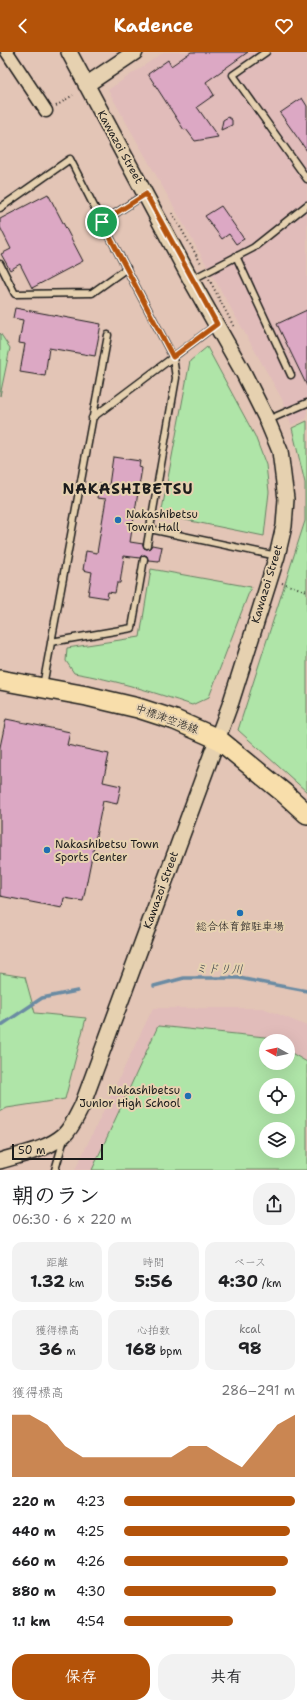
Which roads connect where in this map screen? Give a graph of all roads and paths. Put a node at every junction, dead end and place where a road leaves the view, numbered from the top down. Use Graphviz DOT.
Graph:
graph roads {
  1 [pos="7,52"];
  2 [pos="69,52"];
  3 [pos="135,52"];
  4 [pos="266,52"];
  5 [pos="86,85"];
  6 [pos="74,95"];
  7 [pos="46,111"];
  8 [pos="307,179"];
  9 [pos="146,194"];
  10 [pos="307,205"];
  11 [pos="0,208"];
  12 [pos="102,222"];
  13 [pos="236,256"];
  14 [pos="0,264"];
  15 [pos="127,268"];
  16 [pos="191,280"];
  17 [pos="217,324"];
  18 [pos="108,335"];
  19 [pos="173,357"];
  20 [pos="291,375"];
  21 [pos="307,404"];
  22 [pos="92,418"];
  23 [pos="267,420"];
  24 [pos="150,529"];
  25 [pos="147,545"];
  26 [pos="277,556"];
  27 [pos="144,559"];
  28 [pos="282,583"];
  29 [pos="307,591"];
  30 [pos="51,642"];
  31 [pos="0,680"];
  32 [pos="43,687"];
  33 [pos="218,739"];
  34 [pos="307,814"];
  35 [pos="65,1135"];
  36 [pos="0,1161"];
  37 [pos="55,1170"];
  1 -- 7 [label="street"];
  2 -- 5 [label="street, Kawazoi Street"];
  3 -- 5 [label="street"];
  4 -- 8 [label="lane"];
  5 -- 9 [label="street, Kawazoi Street"];
  6 -- 7 [label="path"];
  9 -- 12 [label="lane"];
  9 -- 16 [label="street, Kawazoi Street"];
  10 -- 13 [label="lane"];
  11 -- 12 [label="lane"];
  12 -- 15 [label="lane"];
  13 -- 16 [label="lane"];
  13 -- 20 [label="lane"];
  14 -- 15 [label="lane"];
  15 -- 19 [label="lane"];
  16 -- 17 [label="street, Kawazoi Street"];
  17 -- 19 [label="lane"];
  17 -- 23 [label="street, Kawazoi Street"];
  18 -- 22 [label="lane"];
  19 -- 22 [label="lane"];
  19 -- 24 [label="lane"];
  21 -- 23 [label="lane"];
  22 -- 30 [label="lane"];
  23 -- 26 [label="street, Kawazoi Street"];
  24 -- 25 [label="lane"];
  24 -- 26 [label="lane"];
  26 -- 33 [label="street, Kawazoi Street"];
  27 -- 30 [label="lane"];
  28 -- 29 [label="path"];
  30 -- 32 [label="lane"];
  31 -- 32 [label="main road, 中標津空港線"];
  32 -- 33 [label="main road, 中標津空港線"];
  33 -- 34 [label="main road, 中標津空港線"];
  33 -- 35 [label="street, Kawazoi Street"];
  35 -- 36 [label="street"];
  35 -- 37 [label="lane"];
}
